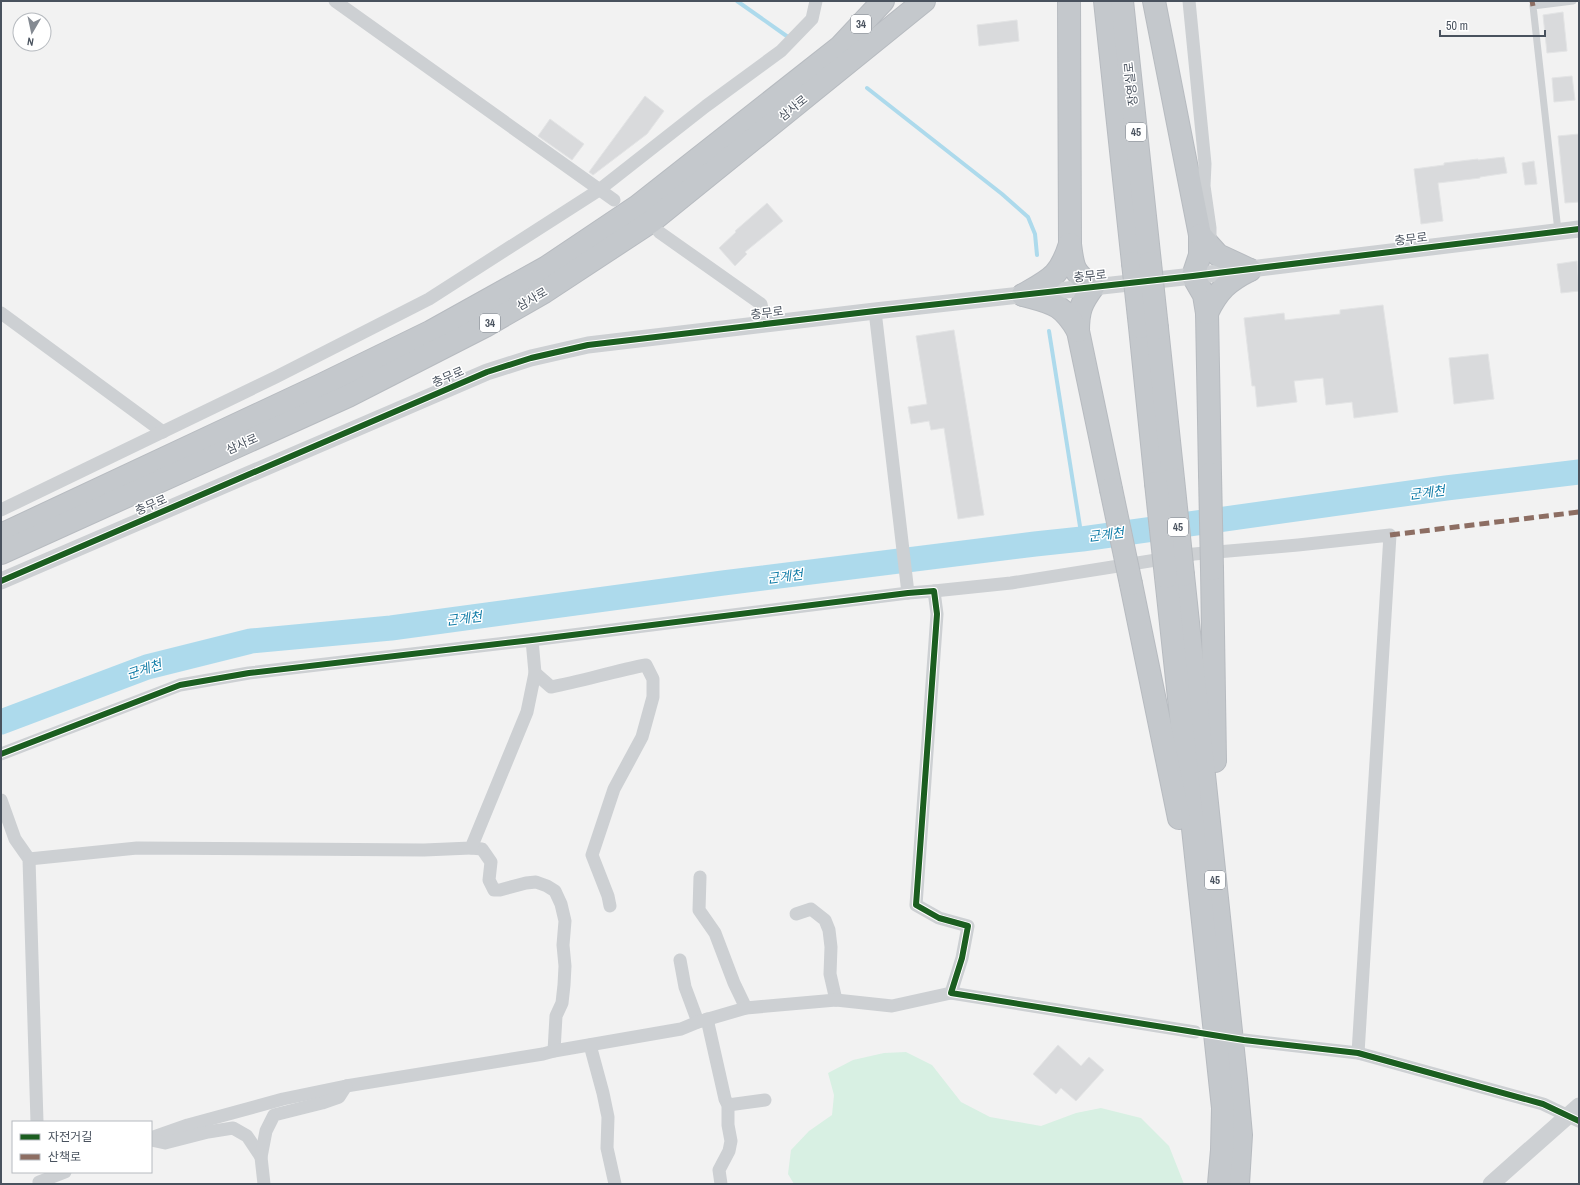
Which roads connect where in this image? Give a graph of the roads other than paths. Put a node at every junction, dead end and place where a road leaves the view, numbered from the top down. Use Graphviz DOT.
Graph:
graph roads {
  1 [pos="335,1"];
  2 [pos="816,1"];
  3 [pos="883,1"];
  4 [pos="924,1"];
  5 [pos="1069,1"];
  6 [pos="1105,1"];
  7 [pos="1122,1"];
  8 [pos="1154,1"];
  9 [pos="1189,1"];
  10 [pos="1573,1"];
  11 [pos="599,190"];
  12 [pos="614,200"];
  13 [pos="1579,229"];
  14 [pos="1558,231"];
  15 [pos="659,232"];
  16 [pos="1205,240"];
  17 [pos="1070,244"];
  18 [pos="1141,263"];
  19 [pos="1250,270"];
  20 [pos="1193,276"];
  21 [pos="1093,287"];
  22 [pos="1023,295"];
  23 [pos="875,311"];
  24 [pos="1,313"];
  25 [pos="1207,313"];
  26 [pos="765,324"];
  27 [pos="1078,331"];
  28 [pos="163,432"];
  29 [pos="1,510"];
  30 [pos="1,535"];
  31 [pos="1,554"];
  32 [pos="1174,576"];
  33 [pos="1,581"];
  34 [pos="934,591"];
  35 [pos="908,593"];
  36 [pos="532,640"];
  37 [pos="534,673"];
  38 [pos="1,754"];
  39 [pos="1,800"];
  40 [pos="471,848"];
  41 [pos="29,859"];
  42 [pos="700,877"];
  43 [pos="610,906"];
  44 [pos="1218,906"];
  45 [pos="796,914"];
  46 [pos="1205,941"];
  47 [pos="680,960"];
  48 [pos="951,993"];
  49 [pos="836,1000"];
  50 [pos="746,1008"];
  51 [pos="702,1021"];
  52 [pos="1195,1032"];
  53 [pos="1244,1040"];
  54 [pos="590,1045"];
  55 [pos="554,1051"];
  56 [pos="1358,1053"];
  57 [pos="346,1086"];
  58 [pos="765,1100"];
  59 [pos="728,1105"];
  60 [pos="1576,1114"];
  61 [pos="37,1121"];
  62 [pos="152,1139"];
  63 [pos="152,1139"];
  64 [pos="261,1157"];
  65 [pos="61,1173"];
  66 [pos="38,1179"];
  67 [pos="264,1184"];
  68 [pos="615,1184"];
  69 [pos="721,1184"];
  70 [pos="1219,1184"];
  71 [pos="1238,1184"];
  72 [pos="1491,1184"];
  1 -- 11 [label="street"];
  2 -- 11 [label="street"];
  3 -- 30 [label="highway, 삼사로 / 34"];
  4 -- 31 [label="highway, 삼사로 / 34"];
  5 -- 17 [label="highway"];
  6 -- 18 [label="highway, 장영실로 / 45"];
  7 -- 18 [label="highway, 장영실로 / 45"];
  8 -- 16 [label="highway"];
  9 -- 16 [label="street"];
  10 -- 14 [label="lane"];
  11 -- 12 [label="street"];
  11 -- 28 [label="street"];
  13 -- 14 [label="street, 충무로"];
  14 -- 19 [label="street, 충무로"];
  15 -- 26 [label="street"];
  16 -- 19 [label="highway"];
  16 -- 20 [label="highway"];
  17 -- 21 [label="highway"];
  17 -- 22 [label="highway"];
  18 -- 32 [label="highway, 45, bridge"];
  19 -- 20 [label="street, 충무로"];
  19 -- 25 [label="highway"];
  20 -- 21 [label="street, 충무로"];
  20 -- 25 [label="highway"];
  21 -- 22 [label="street, 충무로"];
  21 -- 27 [label="highway"];
  22 -- 23 [label="street, 충무로"];
  22 -- 27 [label="highway"];
  23 -- 26 [label="street, 충무로"];
  23 -- 35 [label="street"];
  24 -- 28 [label="street"];
  25 -- 44 [label="highway, bridge"];
  26 -- 33 [label="street, 충무로"];
  27 -- 46 [label="highway, bridge"];
  28 -- 29 [label="street"];
  32 -- 44 [label="highway, 45"];
  32 -- 46 [label="highway, 45"];
  34 -- 35 [label="street"];
  34 -- 48 [label="street"];
  34 -- 56 [label="street"];
  35 -- 36 [label="street"];
  36 -- 37 [label="street"];
  36 -- 38 [label="street"];
  37 -- 40 [label="street"];
  37 -- 43 [label="street"];
  39 -- 41 [label="street"];
  40 -- 41 [label="street"];
  40 -- 55 [label="street"];
  41 -- 61 [label="street"];
  42 -- 50 [label="street"];
  44 -- 71 [label="highway, 45"];
  45 -- 49 [label="street"];
  46 -- 70 [label="highway, 45"];
  47 -- 51 [label="street"];
  48 -- 49 [label="street"];
  48 -- 52 [label="street"];
  49 -- 50 [label="street"];
  50 -- 51 [label="street"];
  51 -- 54 [label="street"];
  51 -- 59 [label="street"];
  53 -- 56 [label="street"];
  54 -- 55 [label="street"];
  54 -- 68 [label="street"];
  55 -- 57 [label="street"];
  56 -- 60 [label="street"];
  57 -- 62 [label="street"];
  57 -- 64 [label="street"];
  58 -- 59 [label="street"];
  59 -- 69 [label="street"];
  60 -- 72 [label="street"];
  63 -- 64 [label="street"];
  64 -- 67 [label="street"];
  65 -- 66 [label="street"];
}
